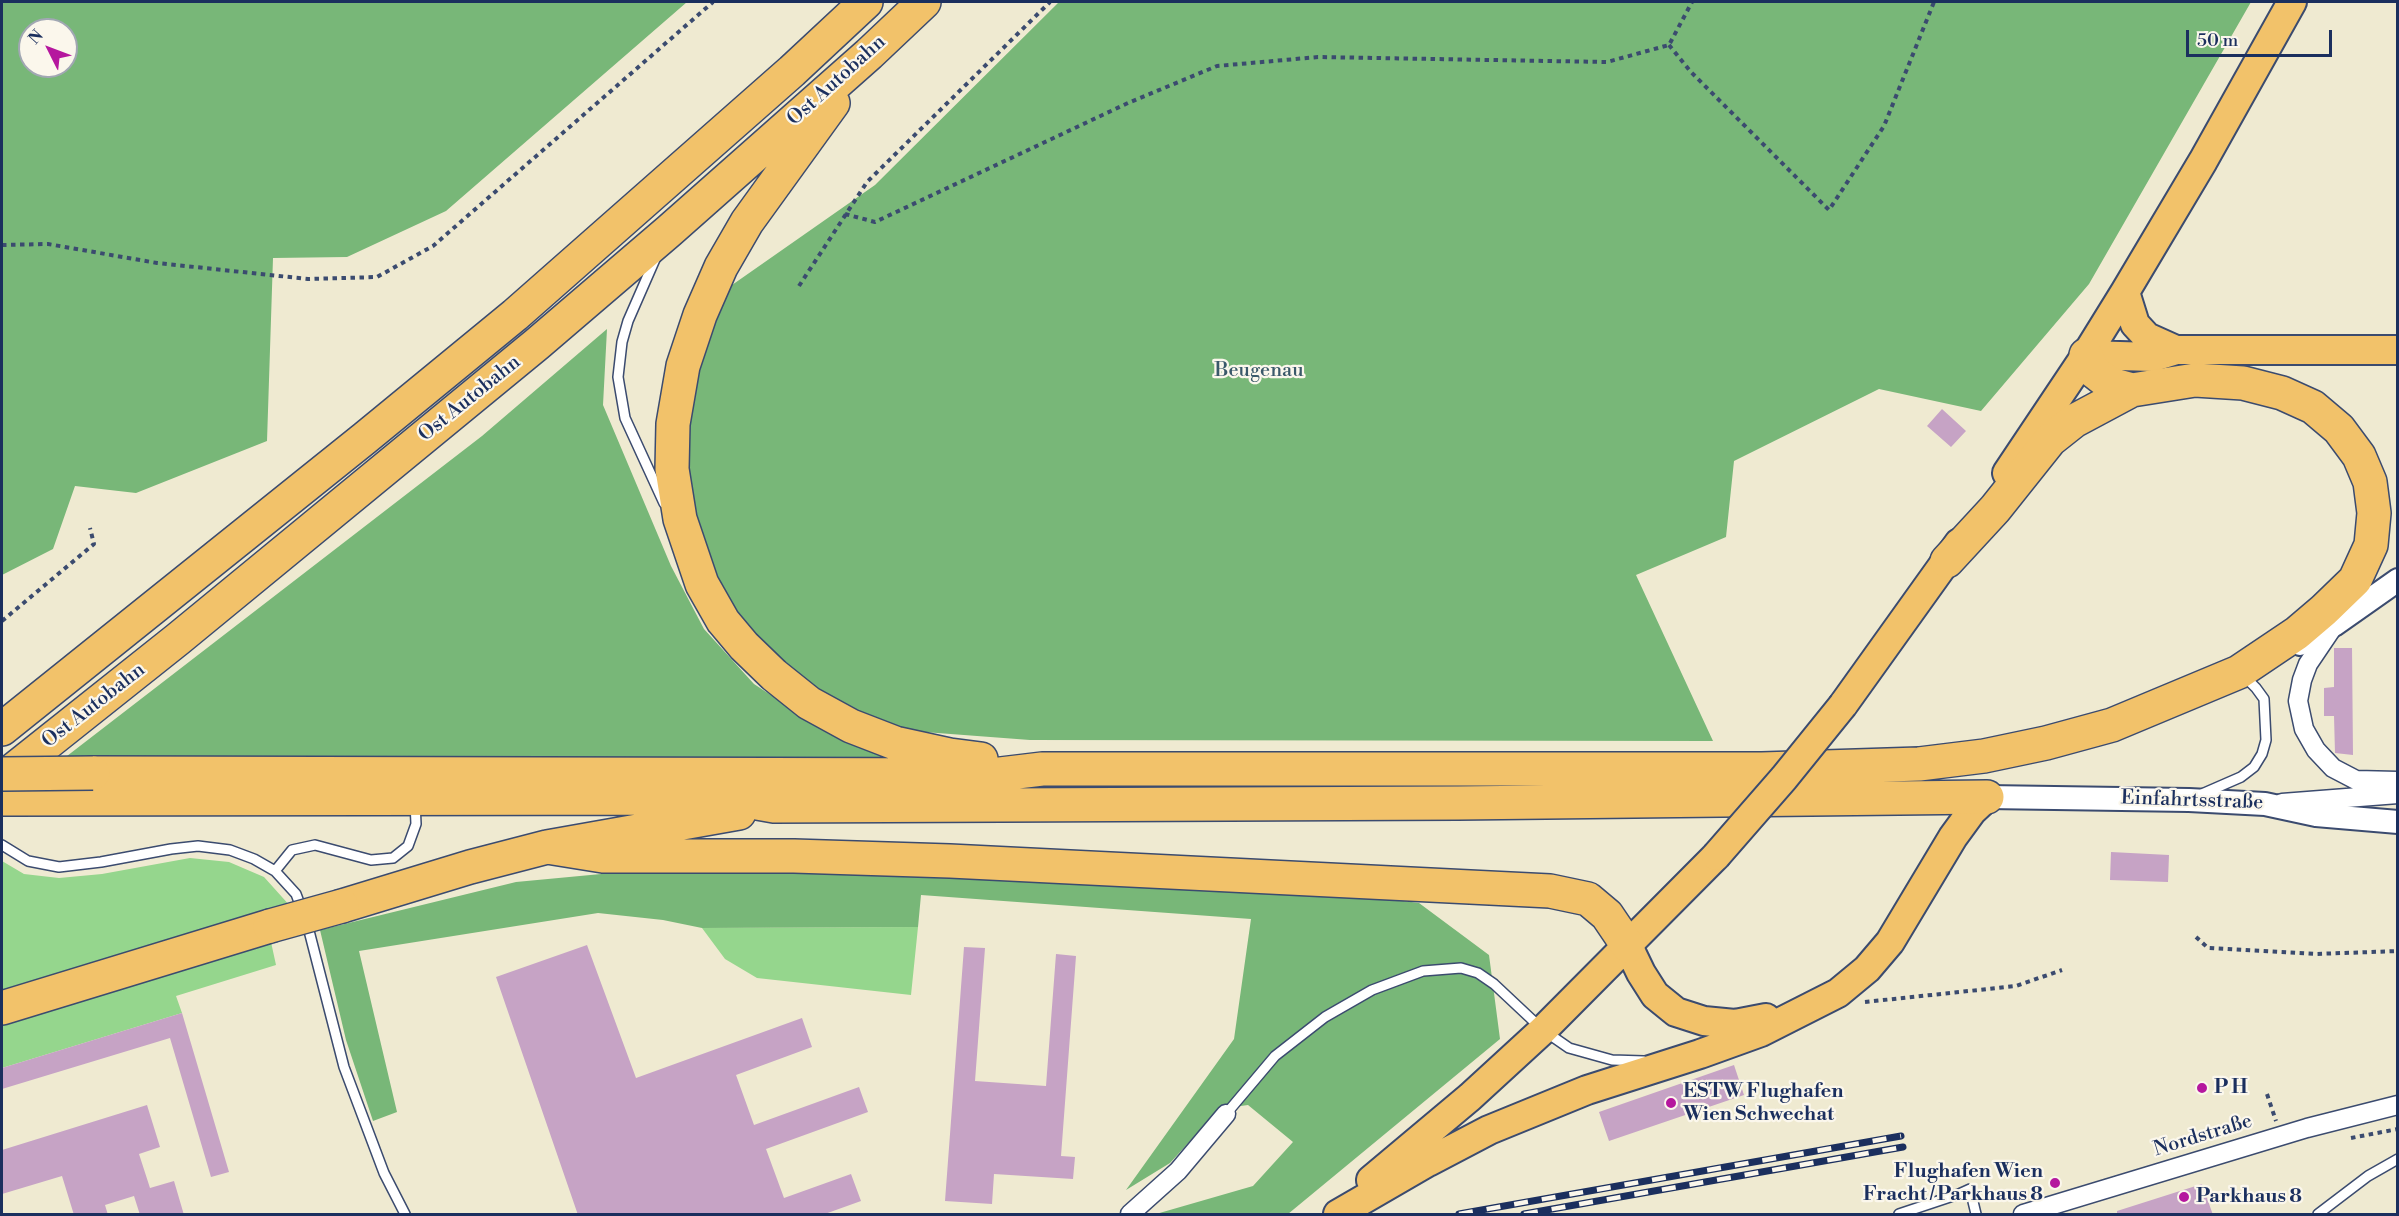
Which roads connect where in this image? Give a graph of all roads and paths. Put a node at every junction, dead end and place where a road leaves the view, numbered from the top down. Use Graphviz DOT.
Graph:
graph roads {
  1 [pos="713,2"];
  2 [pos="866,2"];
  3 [pos="924,2"];
  4 [pos="1050,2"];
  5 [pos="1692,2"];
  6 [pos="1934,2"];
  7 [pos="2292,2"];
  8 [pos="1669,45"];
  9 [pos="869,54"];
  10 [pos="845,214"];
  11 [pos="669,231"];
  12 [pos="2,245"];
  13 [pos="799,286"];
  14 [pos="2125,292"];
  15 [pos="2176,350"];
  16 [pos="2397,350"];
  17 [pos="2086,355"];
  18 [pos="2132,390"];
  19 [pos="90,528"];
  20 [pos="1947,561"];
  21 [pos="2397,580"];
  22 [pos="702,584"];
  23 [pos="2,621"];
  24 [pos="2334,625"];
  25 [pos="2239,672"];
  26 [pos="2,729"];
  27 [pos="1042,769"];
  28 [pos="2,774"];
  29 [pos="2,779"];
  30 [pos="2397,781"];
  31 [pos="2397,794"];
  32 [pos="1987,797"];
  33 [pos="2,799"];
  34 [pos="415,800"];
  35 [pos="2189,800"];
  36 [pos="2265,804"];
  37 [pos="774,806"];
  38 [pos="2374,820"];
  39 [pos="2397,822"];
  40 [pos="2397,832"];
  41 [pos="2,845"];
  42 [pos="547,847"];
  43 [pos="274,871"];
  44 [pos="2196,937"];
  45 [pos="1628,946"];
  46 [pos="2397,951"];
  47 [pos="2062,970"];
  48 [pos="1817,1005"];
  49 [pos="2,1008"];
  50 [pos="1544,1030"];
  51 [pos="1700,1054"];
  52 [pos="2397,1105"];
  53 [pos="1226,1114"];
  54 [pos="2397,1159"];
  55 [pos="405,1215"];
  56 [pos="1130,1215"];
  57 [pos="1326,1215"];
  58 [pos="1338,1215"];
  59 [pos="1899,1215"];
  60 [pos="1976,1215"];
  61 [pos="2024,1215"];
  62 [pos="2318,1215"];
  1 -- 12 [label="path"];
  2 -- 26 [label="highway, Ost Autobahn"];
  3 -- 9 [label="highway, Ost Autobahn"];
  4 -- 10 [label="path"];
  5 -- 8 [label="path"];
  6 -- 8 [label="path"];
  7 -- 14 [label="main road"];
  8 -- 10 [label="path"];
  9 -- 11 [label="highway, Ost Autobahn"];
  9 -- 22 [label="highway"];
  10 -- 13 [label="path"];
  11 -- 22 [label="lane"];
  11 -- 29 [label="highway, Ost Autobahn"];
  14 -- 15 [label="main road"];
  14 -- 17 [label="main road"];
  15 -- 16 [label="main road"];
  15 -- 17 [label="main road"];
  17 -- 18 [label="highway"];
  17 -- 20 [label="main road"];
  18 -- 20 [label="highway"];
  18 -- 25 [label="highway"];
  19 -- 23 [label="path"];
  20 -- 45 [label="main road, bridge"];
  21 -- 24 [label="street"];
  22 -- 27 [label="highway"];
  24 -- 25 [label="street"];
  24 -- 30 [label="street"];
  25 -- 27 [label="highway"];
  25 -- 35 [label="lane"];
  27 -- 28 [label="highway, bridge"];
  31 -- 36 [label="street, Einfahrtsstraße"];
  32 -- 35 [label="street, Einfahrtsstraße"];
  32 -- 37 [label="highway"];
  32 -- 48 [label="main road"];
  33 -- 34 [label="highway"];
  34 -- 37 [label="highway"];
  34 -- 43 [label="lane"];
  35 -- 36 [label="street, Einfahrtsstraße"];
  36 -- 38 [label="street"];
  37 -- 42 [label="highway"];
  38 -- 39 [label="street"];
  38 -- 40 [label="street"];
  41 -- 43 [label="lane"];
  42 -- 45 [label="highway"];
  42 -- 49 [label="highway, bridge"];
  43 -- 55 [label="lane"];
  44 -- 46 [label="path"];
  45 -- 48 [label="main road"];
  45 -- 50 [label="main road"];
  47 -- 48 [label="path"];
  48 -- 51 [label="main road"];
  50 -- 51 [label="lane"];
  50 -- 53 [label="lane"];
  50 -- 57 [label="main road"];
  51 -- 58 [label="main road"];
  52 -- 61 [label="street, Nordstraße"];
  53 -- 56 [label="street"];
  54 -- 62 [label="lane"];
  59 -- 60 [label="lane"];
}
